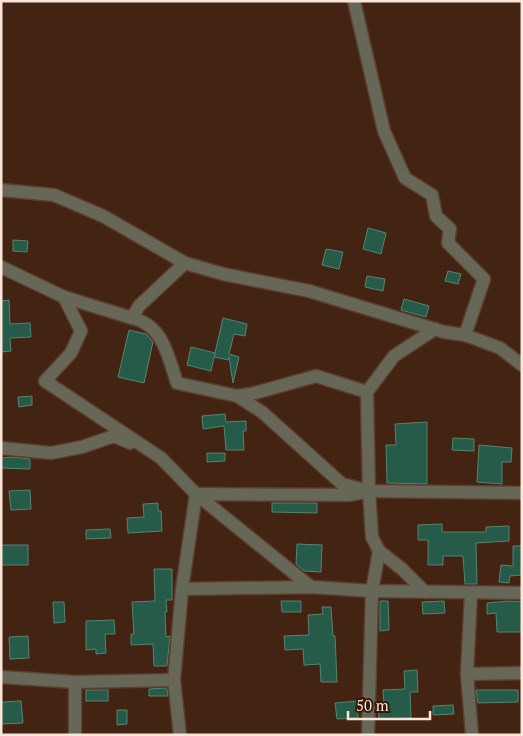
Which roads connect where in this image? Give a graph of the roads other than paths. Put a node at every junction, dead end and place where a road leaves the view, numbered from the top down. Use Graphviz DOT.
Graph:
graph roads {
  1 [pos="354,1"];
  2 [pos="1,190"];
  3 [pos="185,263"];
  4 [pos="1,266"];
  5 [pos="64,297"];
  6 [pos="132,318"];
  7 [pos="435,329"];
  8 [pos="465,335"];
  9 [pos="522,351"];
  10 [pos="506,352"];
  11 [pos="522,365"];
  12 [pos="366,392"];
  13 [pos="237,396"];
  14 [pos="1,448"];
  15 [pos="161,458"];
  16 [pos="369,491"];
  17 [pos="522,492"];
  18 [pos="196,494"];
  19 [pos="379,551"];
  20 [pos="311,587"];
  21 [pos="182,588"];
  22 [pos="372,591"];
  23 [pos="425,592"];
  24 [pos="471,593"];
  25 [pos="522,593"];
  26 [pos="522,673"];
  27 [pos="467,674"];
  28 [pos="1,677"];
  29 [pos="174,680"];
  30 [pos="75,682"];
  31 [pos="75,735"];
  32 [pos="180,735"];
  33 [pos="368,735"];
  34 [pos="472,735"];
  1 -- 8 [label="street"];
  2 -- 3 [label="street"];
  3 -- 6 [label="street"];
  3 -- 7 [label="street"];
  4 -- 5 [label="street"];
  5 -- 6 [label="street"];
  5 -- 15 [label="street"];
  6 -- 13 [label="street"];
  7 -- 8 [label="street"];
  7 -- 12 [label="street"];
  8 -- 10 [label="street"];
  9 -- 10 [label="street"];
  10 -- 11 [label="street"];
  12 -- 13 [label="street"];
  12 -- 16 [label="street"];
  13 -- 16 [label="street"];
  14 -- 15 [label="street"];
  15 -- 18 [label="street"];
  16 -- 17 [label="street"];
  16 -- 18 [label="street"];
  16 -- 19 [label="street"];
  18 -- 20 [label="street"];
  18 -- 21 [label="street"];
  19 -- 22 [label="street"];
  19 -- 23 [label="street"];
  20 -- 21 [label="street"];
  20 -- 22 [label="street"];
  21 -- 29 [label="street"];
  22 -- 23 [label="street"];
  22 -- 33 [label="street"];
  23 -- 24 [label="street"];
  24 -- 25 [label="street"];
  24 -- 27 [label="street"];
  26 -- 27 [label="street"];
  27 -- 34 [label="street"];
  28 -- 30 [label="street"];
  29 -- 30 [label="street"];
  29 -- 32 [label="street"];
  30 -- 31 [label="street"];
}
